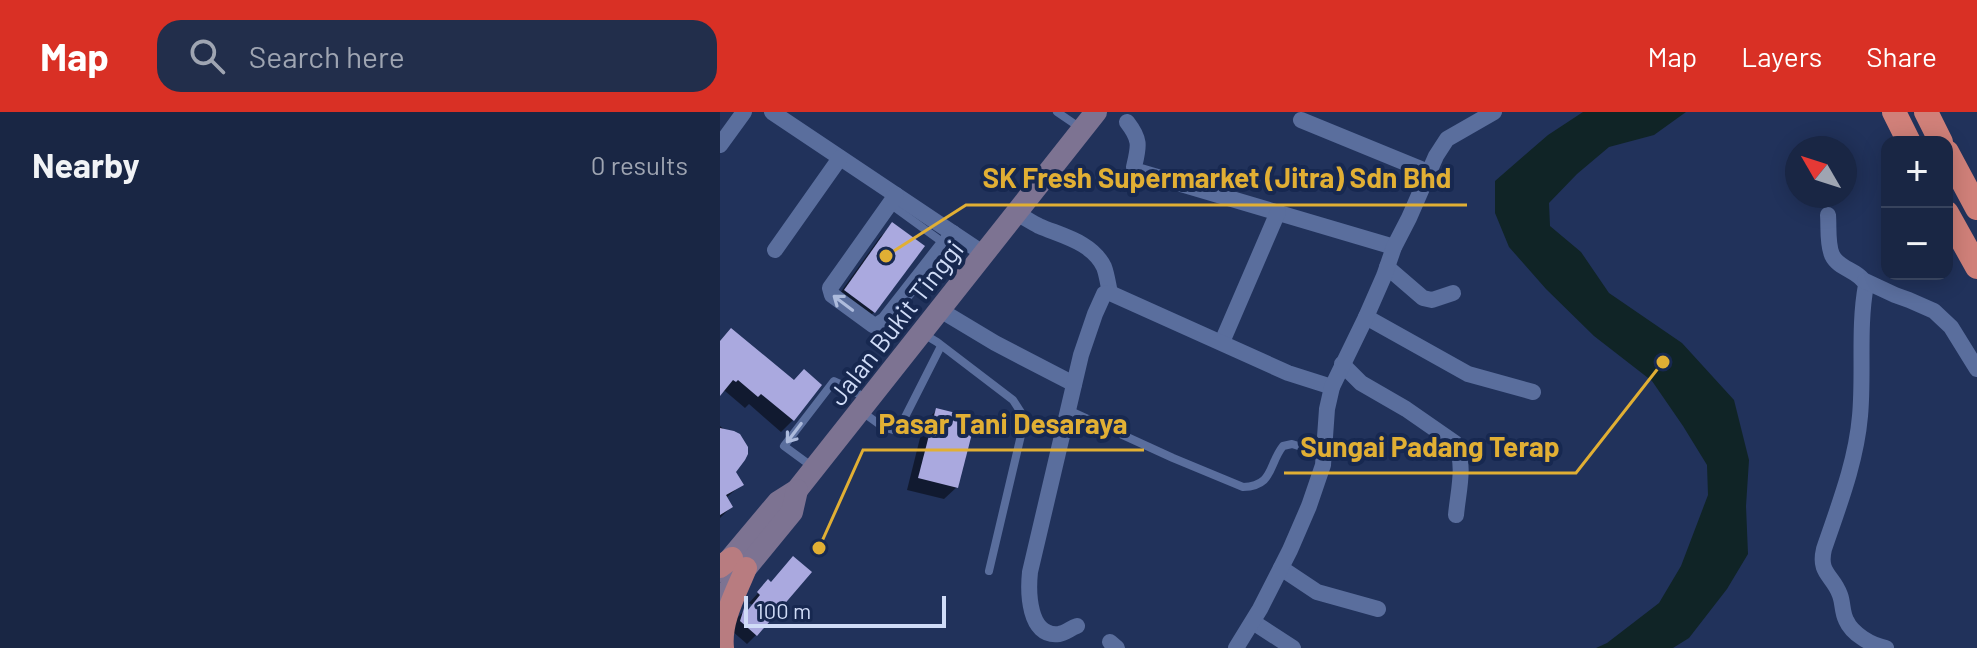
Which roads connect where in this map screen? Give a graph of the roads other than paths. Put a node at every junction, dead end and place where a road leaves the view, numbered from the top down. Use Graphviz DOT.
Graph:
graph roads {
  1 [pos="744,112"];
  2 [pos="772,112"];
  3 [pos="1057,112"];
  4 [pos="1494,112"];
  5 [pos="1894,112"];
  6 [pos="1926,112"];
  7 [pos="1089,120"];
  8 [pos="1301,120"];
  9 [pos="1127,122"];
  10 [pos="1906,136"];
  11 [pos="1938,136"];
  12 [pos="720,145"];
  13 [pos="840,158"];
  14 [pos="1953,164"];
  15 [pos="1428,172"];
  16 [pos="893,199"];
  17 [pos="1977,208"];
  18 [pos="1278,212"];
  19 [pos="1016,213"];
  20 [pos="1828,215"];
  21 [pos="1953,224"];
  22 [pos="949,238"];
  23 [pos="1394,247"];
  24 [pos="775,250"];
  25 [pos="984,254"];
  26 [pos="1387,267"];
  27 [pos="1977,267"];
  28 [pos="1865,281"];
  29 [pos="1110,293"];
  30 [pos="1453,293"];
  31 [pos="940,310"];
  32 [pos="1366,317"];
  33 [pos="922,333"];
  34 [pos="1222,342"];
  35 [pos="941,346"];
  36 [pos="1342,364"];
  37 [pos="1977,369"];
  38 [pos="1074,384"];
  39 [pos="1332,387"];
  40 [pos="1533,392"];
  41 [pos="864,406"];
  42 [pos="1068,410"];
  43 [pos="1324,454"];
  44 [pos="815,469"];
  45 [pos="1456,515"];
  46 [pos="729,566"];
  47 [pos="1281,568"];
  48 [pos="989,571"];
  49 [pos="720,600"];
  50 [pos="1378,609"];
  51 [pos="1253,622"];
  52 [pos="1077,626"];
  53 [pos="723,648"];
  54 [pos="1236,648"];
  55 [pos="1293,648"];
  56 [pos="1886,648"];
  57 [pos="1895,648"];
  58 [pos="1902,648"];
  1 -- 12 [label="street"];
  2 -- 13 [label="street"];
  3 -- 7 [label="lane"];
  4 -- 15 [label="street"];
  5 -- 10 [label="highway"];
  6 -- 11 [label="highway"];
  7 -- 19 [label="main road, Jalan Bukit Tinggi"];
  8 -- 15 [label="street"];
  9 -- 18 [label="street"];
  13 -- 16 [label="street"];
  13 -- 24 [label="street"];
  14 -- 17 [label="highway"];
  15 -- 23 [label="street"];
  16 -- 22 [label="street"];
  22 -- 16 [label="street, one-way"];
  18 -- 23 [label="street"];
  18 -- 34 [label="street"];
  19 -- 25 [label="main road, Jalan Bukit Tinggi"];
  19 -- 29 [label="street"];
  20 -- 28 [label="street"];
  21 -- 27 [label="highway"];
  22 -- 25 [label="street"];
  23 -- 26 [label="street"];
  25 -- 31 [label="main road, Jalan Bukit Tinggi"];
  26 -- 30 [label="street"];
  26 -- 32 [label="street"];
  28 -- 37 [label="street"];
  28 -- 56 [label="street"];
  29 -- 34 [label="street"];
  29 -- 38 [label="street"];
  31 -- 33 [label="main road, Jalan Bukit Tinggi"];
  31 -- 38 [label="street"];
  32 -- 36 [label="street"];
  32 -- 40 [label="street"];
  33 -- 35 [label="lane"];
  33 -- 41 [label="main road, Jalan Bukit Tinggi"];
  34 -- 39 [label="street"];
  35 -- 41 [label="lane"];
  35 -- 48 [label="lane"];
  36 -- 39 [label="street"];
  36 -- 45 [label="street"];
  38 -- 42 [label="street"];
  39 -- 43 [label="street"];
  41 -- 44 [label="main road, Jalan Bukit Tinggi"];
  41 -- 44 [label="lane, one-way"];
  42 -- 43 [label="lane"];
  42 -- 52 [label="street"];
  43 -- 47 [label="street"];
  44 -- 46 [label="main road, Jalan Bukit Tinggi"];
  46 -- 49 [label="main road, Jalan Bukit Tinggi"];
  46 -- 53 [label="highway"];
  47 -- 50 [label="street"];
  47 -- 51 [label="street"];
  51 -- 54 [label="street"];
  51 -- 55 [label="street"];
  57 -- 58 [label="street"];
}
